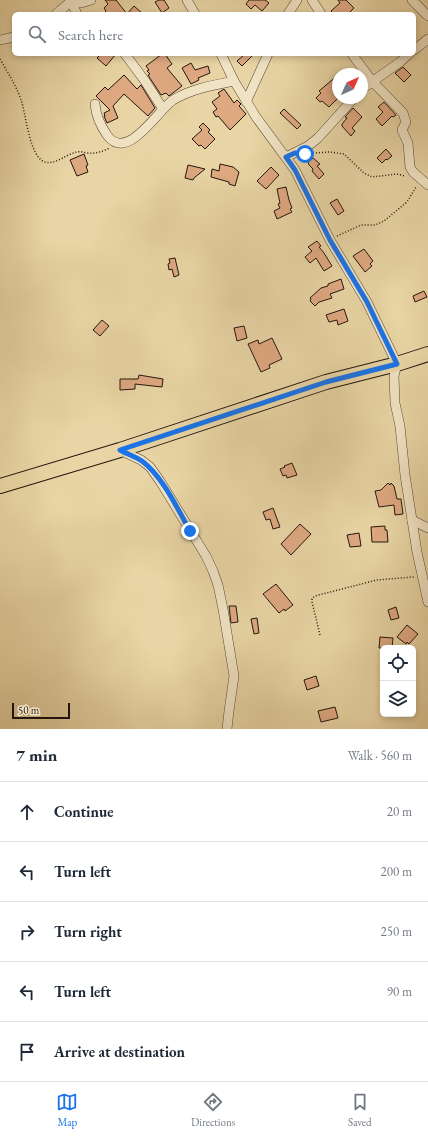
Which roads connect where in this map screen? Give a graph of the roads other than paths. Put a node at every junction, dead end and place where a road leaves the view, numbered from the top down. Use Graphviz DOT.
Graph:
graph roads {
  1 [pos="91,0"];
  2 [pos="188,0"];
  3 [pos="297,0"];
  4 [pos="312,0"];
  5 [pos="412,0"];
  6 [pos="70,1"];
  7 [pos="58,12"];
  8 [pos="76,12"];
  9 [pos="194,12"];
  10 [pos="289,12"];
  11 [pos="321,12"];
  12 [pos="428,16"];
  13 [pos="12,37"];
  14 [pos="0,40"];
  15 [pos="428,40"];
  16 [pos="416,49"];
  17 [pos="126,56"];
  18 [pos="222,56"];
  19 [pos="267,56"];
  20 [pos="353,56"];
  21 [pos="407,56"];
  22 [pos="234,81"];
  23 [pos="372,81"];
  24 [pos="368,84"];
  25 [pos="246,102"];
  26 [pos="95,104"];
  27 [pos="349,104"];
  28 [pos="163,108"];
  29 [pos="286,157"];
  30 [pos="426,183"];
  31 [pos="428,354"];
  32 [pos="397,364"];
  33 [pos="120,450"];
  34 [pos="0,486"];
  35 [pos="412,520"];
  36 [pos="428,528"];
  37 [pos="428,602"];
  38 [pos="228,729"];
  1 -- 6 [label="street"];
  2 -- 9 [label="street"];
  3 -- 10 [label="street"];
  4 -- 11 [label="street"];
  5 -- 12 [label="street"];
  6 -- 7 [label="street"];
  6 -- 8 [label="street"];
  13 -- 14 [label="street"];
  15 -- 16 [label="street"];
  17 -- 28 [label="street"];
  18 -- 22 [label="street"];
  19 -- 25 [label="street"];
  20 -- 23 [label="street"];
  21 -- 23 [label="street"];
  22 -- 25 [label="street"];
  22 -- 28 [label="street"];
  23 -- 24 [label="street"];
  23 -- 30 [label="street"];
  25 -- 29 [label="street"];
  26 -- 28 [label="street"];
  27 -- 29 [label="street"];
  29 -- 32 [label="street"];
  31 -- 32 [label="main road"];
  32 -- 33 [label="main road"];
  32 -- 35 [label="street"];
  33 -- 34 [label="main road"];
  33 -- 38 [label="street"];
  35 -- 36 [label="street"];
  35 -- 37 [label="street"];
}
